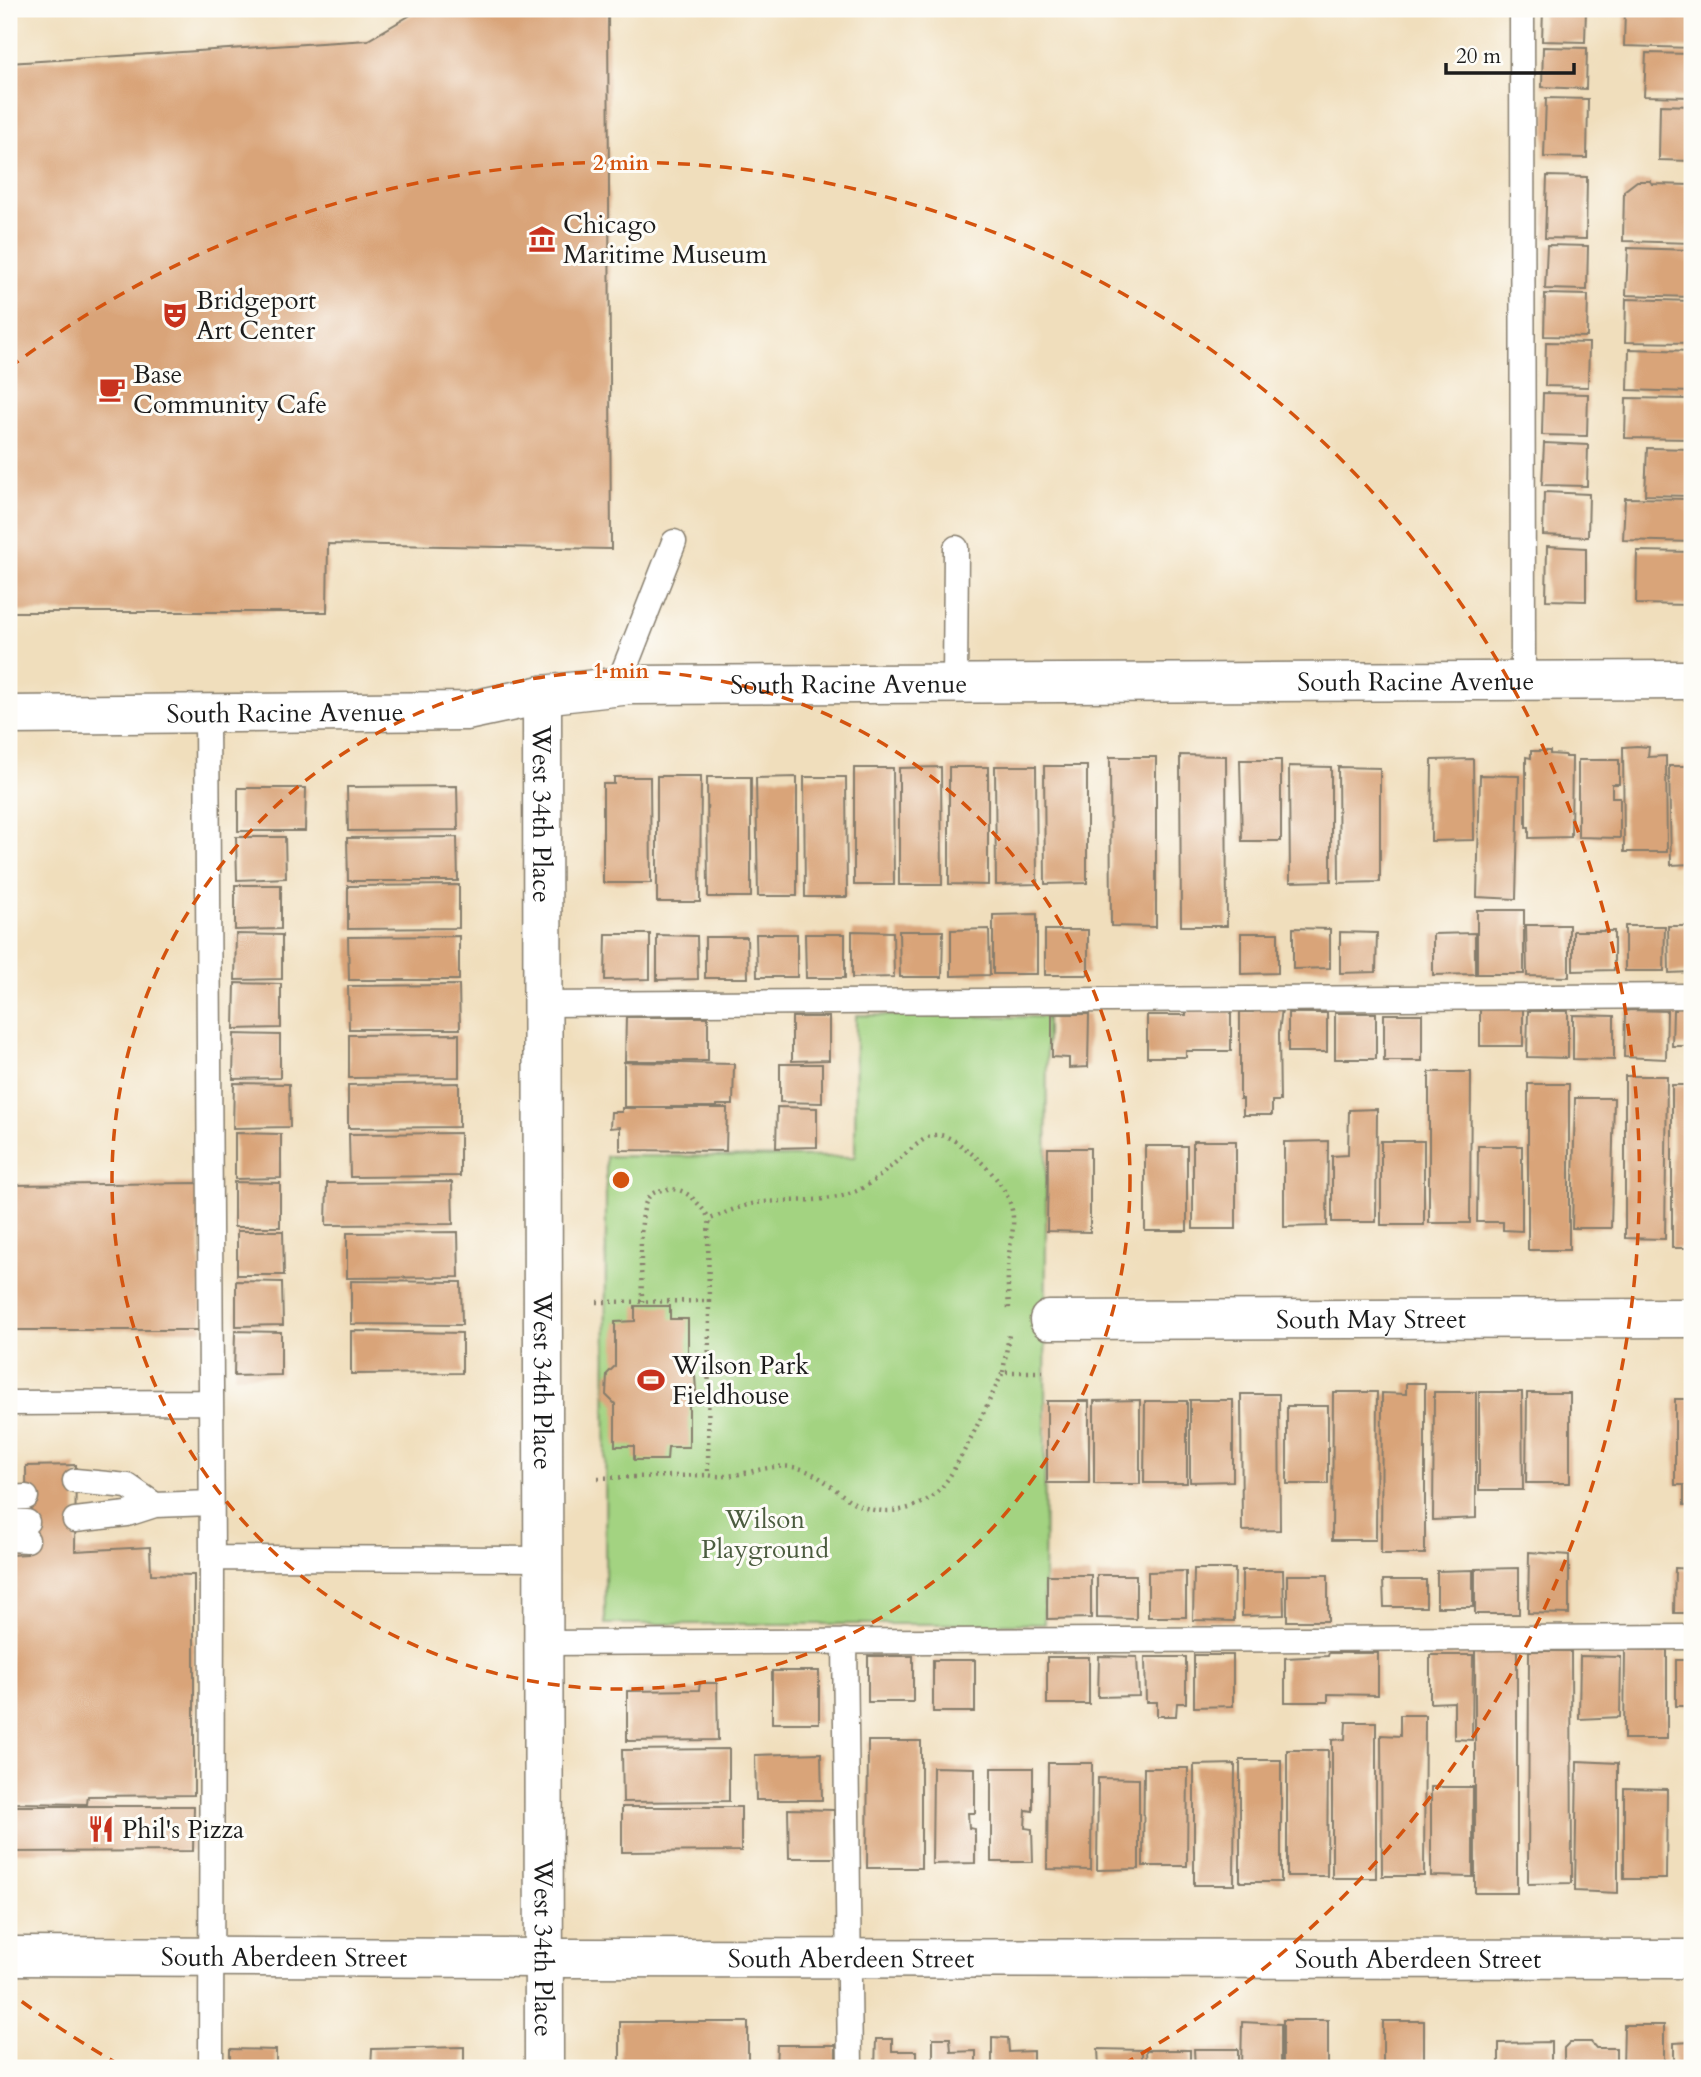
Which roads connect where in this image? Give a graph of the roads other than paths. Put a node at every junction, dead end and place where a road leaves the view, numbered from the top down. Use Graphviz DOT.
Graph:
graph roads {
  1 [pos="1522,9"];
  2 [pos="674,542"];
  3 [pos="956,548"];
  4 [pos="1692,680"];
  5 [pos="1523,681"];
  6 [pos="955,683"];
  7 [pos="618,685"];
  8 [pos="542,695"];
  9 [pos="207,714"];
  10 [pos="9,715"];
  11 [pos="1692,996"];
  12 [pos="543,1004"];
  13 [pos="1692,1318"];
  14 [pos="1049,1320"];
  15 [pos="209,1402"];
  16 [pos="9,1403"];
  17 [pos="75,1488"];
  18 [pos="211,1503"];
  19 [pos="155,1505"];
  20 [pos="75,1529"];
  21 [pos="212,1558"];
  22 [pos="544,1559"];
  23 [pos="1692,1637"];
  24 [pos="845,1641"];
  25 [pos="544,1643"];
  26 [pos="9,1956"];
  27 [pos="212,1957"];
  28 [pos="544,1958"];
  29 [pos="849,1958"];
  30 [pos="1692,1959"];
  31 [pos="211,2068"];
  32 [pos="544,2068"];
  33 [pos="850,2068"];
  1 -- 5 [label="lane"];
  2 -- 7 [label="lane"];
  3 -- 6 [label="lane"];
  4 -- 5 [label="street, South Racine Avenue"];
  5 -- 6 [label="street, South Racine Avenue"];
  6 -- 7 [label="street, South Racine Avenue"];
  7 -- 8 [label="street, South Racine Avenue"];
  8 -- 9 [label="street, South Racine Avenue"];
  8 -- 12 [label="street, West 34th Place"];
  9 -- 10 [label="street, South Racine Avenue"];
  9 -- 15 [label="lane"];
  11 -- 12 [label="lane"];
  12 -- 22 [label="street, West 34th Place"];
  13 -- 14 [label="street, South May Street"];
  15 -- 16 [label="lane"];
  15 -- 18 [label="lane"];
  17 -- 19 [label="lane"];
  18 -- 19 [label="lane"];
  18 -- 21 [label="lane"];
  19 -- 20 [label="lane"];
  21 -- 22 [label="lane"];
  21 -- 27 [label="lane"];
  22 -- 25 [label="street, West 34th Place"];
  23 -- 24 [label="lane"];
  24 -- 25 [label="lane"];
  24 -- 29 [label="lane"];
  25 -- 28 [label="street, West 34th Place"];
  26 -- 27 [label="street, South Aberdeen Street"];
  27 -- 28 [label="street, South Aberdeen Street"];
  27 -- 31 [label="lane"];
  28 -- 29 [label="street, South Aberdeen Street"];
  28 -- 32 [label="street, West 34th Place"];
  29 -- 30 [label="street, South Aberdeen Street"];
  29 -- 33 [label="lane"];
}
